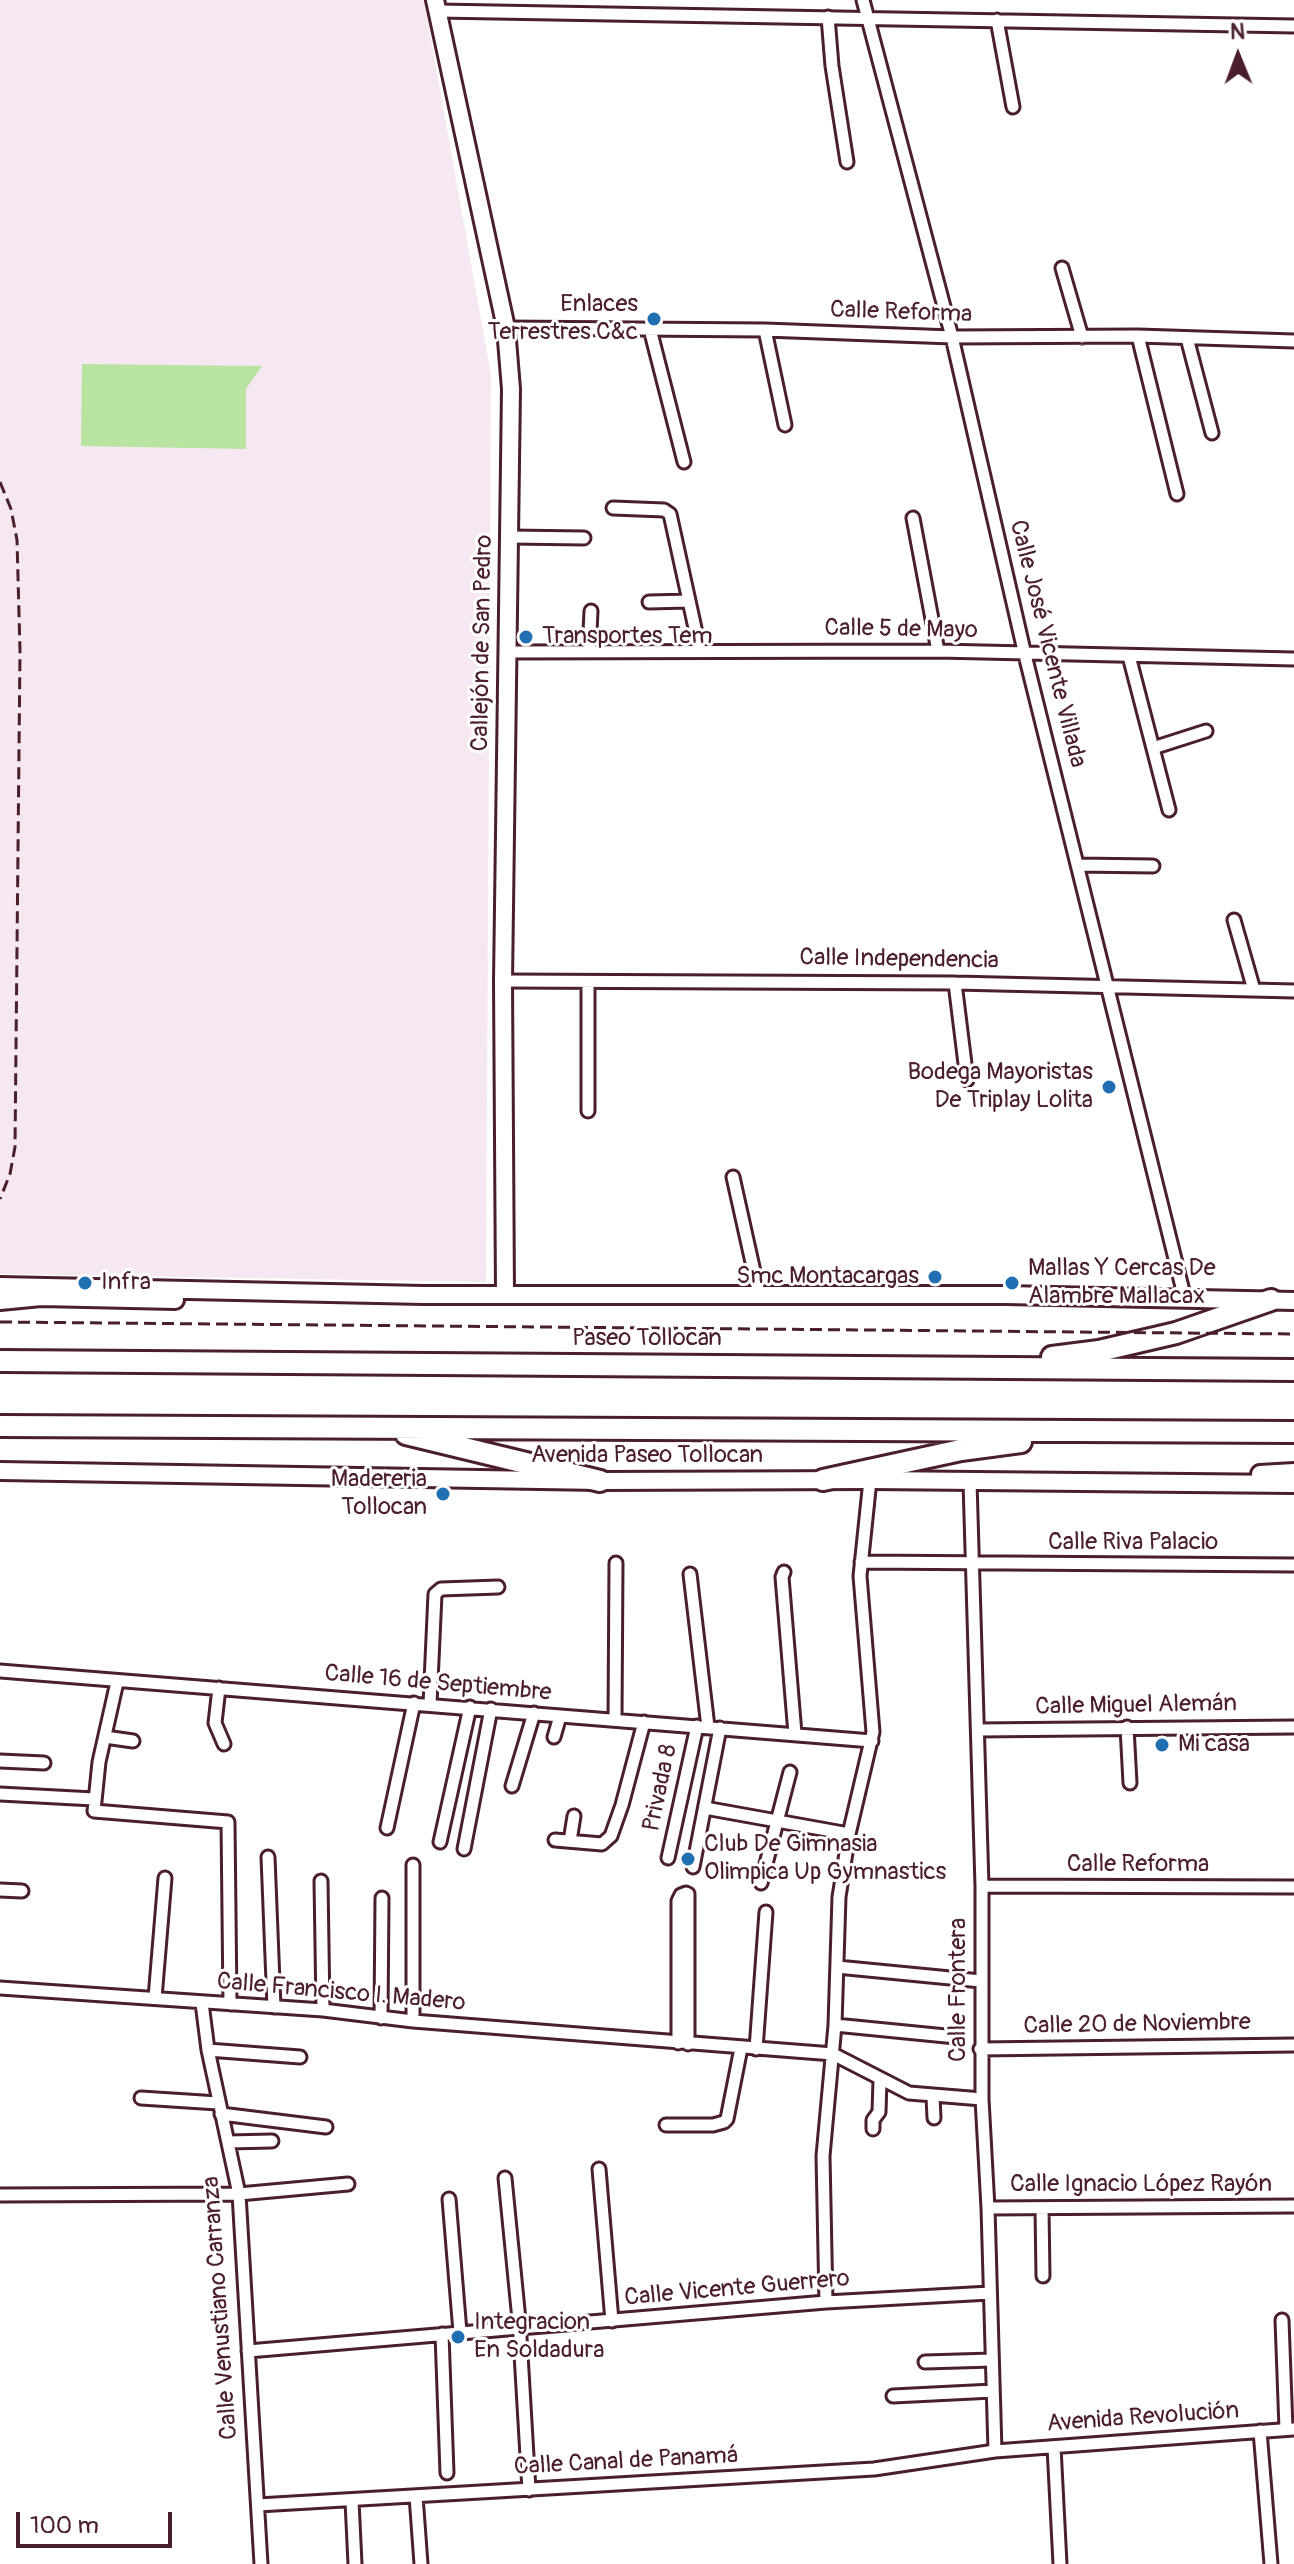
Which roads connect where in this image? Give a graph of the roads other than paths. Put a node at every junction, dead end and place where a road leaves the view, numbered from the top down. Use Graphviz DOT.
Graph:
graph roads {
  1 [pos="863,0"];
  2 [pos="436,6"];
  3 [pos="828,17"];
  4 [pos="867,18"];
  5 [pos="997,20"];
  6 [pos="1294,26"];
  7 [pos="1013,107"];
  8 [pos="847,162"];
  9 [pos="1062,268"];
  10 [pos="506,328"];
  11 [pos="650,329"];
  12 [pos="765,330"];
  13 [pos="1138,336"];
  14 [pos="952,337"];
  15 [pos="1082,337"];
  16 [pos="1187,338"];
  17 [pos="1294,341"];
  18 [pos="785,425"];
  19 [pos="1212,433"];
  20 [pos="684,462"];
  21 [pos="1177,494"];
  22 [pos="613,508"];
  23 [pos="913,518"];
  24 [pos="510,537"];
  25 [pos="584,538"];
  26 [pos="689,601"];
  27 [pos="649,602"];
  28 [pos="591,611"];
  29 [pos="700,651"];
  30 [pos="938,651"];
  31 [pos="507,652"];
  32 [pos="589,652"];
  33 [pos="1025,655"];
  34 [pos="1129,656"];
  35 [pos="1294,659"];
  36 [pos="1206,731"];
  37 [pos="1153,748"];
  38 [pos="1169,810"];
  39 [pos="1077,865"];
  40 [pos="1153,866"];
  41 [pos="1234,920"];
  42 [pos="503,981"];
  43 [pos="588,982"];
  44 [pos="955,983"];
  45 [pos="1106,986"];
  46 [pos="1254,990"];
  47 [pos="1294,991"];
  48 [pos="967,1080"];
  49 [pos="588,1111"];
  50 [pos="733,1177"];
  51 [pos="0,1286"];
  52 [pos="505,1294"];
  53 [pos="759,1294"];
  54 [pos="484,1295"];
  55 [pos="1185,1299"];
  56 [pos="1271,1300"];
  57 [pos="0,1301"];
  58 [pos="1294,1301"];
  59 [pos="0,1359"];
  60 [pos="872,1367"];
  61 [pos="1294,1370"];
  62 [pos="0,1426"];
  63 [pos="375,1426"];
  64 [pos="1085,1431"];
  65 [pos="1287,1433"];
  66 [pos="0,1471"];
  67 [pos="1294,1472"];
  68 [pos="823,1480"];
  69 [pos="870,1480"];
  70 [pos="600,1481"];
  71 [pos="970,1482"];
  72 [pos="1216,1484"];
  73 [pos="1294,1484"];
  74 [pos="861,1562"];
  75 [pos="616,1563"];
  76 [pos="972,1564"];
  77 [pos="1294,1565"];
  78 [pos="784,1572"];
  79 [pos="690,1574"];
  80 [pos="498,1587"];
  81 [pos="0,1671"];
  82 [pos="117,1682"];
  83 [pos="219,1688"];
  84 [pos="414,1703"];
  85 [pos="430,1704"];
  86 [pos="470,1707"];
  87 [pos="491,1709"];
  88 [pos="534,1713"];
  89 [pos="560,1716"];
  90 [pos="615,1719"];
  91 [pos="644,1722"];
  92 [pos="708,1727"];
  93 [pos="1127,1727"];
  94 [pos="1294,1727"];
  95 [pos="978,1730"];
  96 [pos="795,1734"];
  97 [pos="105,1737"];
  98 [pos="554,1737"];
  99 [pos="133,1741"];
  100 [pos="872,1741"];
  101 [pos="224,1744"];
  102 [pos="0,1761"];
  103 [pos="44,1763"];
  104 [pos="790,1772"];
  105 [pos="1130,1783"];
  106 [pos="512,1786"];
  107 [pos="0,1794"];
  108 [pos="94,1799"];
  109 [pos="705,1808"];
  110 [pos="574,1816"];
  111 [pos="775,1822"];
  112 [pos="387,1828"];
  113 [pos="849,1834"];
  114 [pos="555,1840"];
  115 [pos="570,1841"];
  116 [pos="440,1842"];
  117 [pos="464,1849"];
  118 [pos="268,1857"];
  119 [pos="668,1858"];
  120 [pos="413,1865"];
  121 [pos="693,1867"];
  122 [pos="165,1878"];
  123 [pos="321,1881"];
  124 [pos="761,1883"];
  125 [pos="982,1886"];
  126 [pos="1294,1887"];
  127 [pos="0,1890"];
  128 [pos="22,1891"];
  129 [pos="688,1894"];
  130 [pos="382,1898"];
  131 [pos="766,1912"];
  132 [pos="837,1967"];
  133 [pos="981,1981"];
  134 [pos="0,1988"];
  135 [pos="155,1998"];
  136 [pos="202,2003"];
  137 [pos="230,2004"];
  138 [pos="274,2007"];
  139 [pos="323,2010"];
  140 [pos="381,2018"];
  141 [pos="413,2021"];
  142 [pos="835,2025"];
  143 [pos="956,2037"];
  144 [pos="683,2043"];
  145 [pos="1294,2045"];
  146 [pos="741,2048"];
  147 [pos="756,2049"];
  148 [pos="980,2049"];
  149 [pos="208,2050"];
  150 [pos="833,2054"];
  151 [pos="300,2057"];
  152 [pos="880,2080"];
  153 [pos="933,2097"];
  154 [pos="141,2098"];
  155 [pos="982,2099"];
  156 [pos="220,2108"];
  157 [pos="934,2118"];
  158 [pos="666,2125"];
  159 [pos="326,2127"];
  160 [pos="873,2129"];
  161 [pos="272,2141"];
  162 [pos="228,2142"];
  163 [pos="599,2169"];
  164 [pos="505,2178"];
  165 [pos="348,2184"];
  166 [pos="239,2194"];
  167 [pos="0,2195"];
  168 [pos="449,2199"];
  169 [pos="1294,2206"];
  170 [pos="988,2208"];
  171 [pos="1042,2208"];
  172 [pos="1043,2276"];
  173 [pos="990,2293"];
  174 [pos="826,2302"];
  175 [pos="1282,2320"];
  176 [pos="612,2321"];
  177 [pos="519,2327"];
  178 [pos="460,2332"];
  179 [pos="442,2334"];
  180 [pos="248,2351"];
  181 [pos="992,2360"];
  182 [pos="925,2362"];
  183 [pos="993,2391"];
  184 [pos="893,2396"];
  185 [pos="1290,2429"];
  186 [pos="1260,2431"];
  187 [pos="1054,2447"];
  188 [pos="995,2451"];
  189 [pos="447,2473"];
  190 [pos="529,2490"];
  191 [pos="416,2496"];
  192 [pos="352,2501"];
  193 [pos="258,2505"];
  194 [pos="261,2564"];
  195 [pos="355,2564"];
  196 [pos="421,2564"];
  197 [pos="1060,2564"];
  198 [pos="1271,2564"];
  1 -- 4 [label="street, Calle José Vicente Villada"];
  2 -- 3 [label="street"];
  2 -- 10 [label="main road, Callejón de San Pedro"];
  3 -- 4 [label="street"];
  3 -- 8 [label="street"];
  4 -- 5 [label="street"];
  4 -- 14 [label="street, Calle José Vicente Villada"];
  5 -- 6 [label="street"];
  5 -- 7 [label="street"];
  9 -- 15 [label="street"];
  10 -- 11 [label="street, Calle Reforma"];
  10 -- 24 [label="main road, Callejón de San Pedro"];
  11 -- 12 [label="street, Calle Reforma"];
  11 -- 20 [label="street"];
  12 -- 14 [label="street, Calle Reforma"];
  12 -- 18 [label="street"];
  13 -- 15 [label="street, Calle Reforma"];
  13 -- 16 [label="street, Calle Reforma"];
  13 -- 21 [label="street"];
  14 -- 15 [label="street, Calle Reforma"];
  14 -- 33 [label="street, Calle José Vicente Villada"];
  16 -- 17 [label="street, Calle Reforma"];
  16 -- 19 [label="street"];
  22 -- 26 [label="street"];
  23 -- 30 [label="street"];
  24 -- 25 [label="street"];
  24 -- 31 [label="main road, Callejón de San Pedro"];
  26 -- 27 [label="street"];
  26 -- 29 [label="street"];
  28 -- 32 [label="street"];
  29 -- 30 [label="street, Calle 5 de Mayo"];
  29 -- 32 [label="street, Calle 5 de Mayo"];
  30 -- 33 [label="street, Calle 5 de Mayo"];
  31 -- 32 [label="street, Calle 5 de Mayo"];
  31 -- 42 [label="main road, Callejón de San Pedro"];
  33 -- 34 [label="street, Calle 5 de Mayo"];
  33 -- 39 [label="street, Calle José Vicente Villada"];
  34 -- 35 [label="street, Calle 5 de Mayo"];
  34 -- 37 [label="street"];
  36 -- 37 [label="street"];
  37 -- 38 [label="street"];
  39 -- 40 [label="street"];
  39 -- 45 [label="street, Calle José Vicente Villada"];
  41 -- 46 [label="street"];
  42 -- 43 [label="street, Calle Independencia"];
  42 -- 52 [label="main road, Callejón de San Pedro"];
  43 -- 44 [label="street, Calle Independencia"];
  43 -- 49 [label="street"];
  44 -- 45 [label="street, Calle Independencia"];
  44 -- 48 [label="street"];
  45 -- 46 [label="street, Calle Independencia"];
  45 -- 55 [label="street, Calle José Vicente Villada"];
  46 -- 47 [label="street, Calle Independencia"];
  50 -- 53 [label="street"];
  51 -- 54 [label="main road"];
  52 -- 53 [label="main road"];
  52 -- 54 [label="main road"];
  53 -- 55 [label="main road"];
  54 -- 57 [label="main road"];
  55 -- 56 [label="main road"];
  56 -- 58 [label="main road"];
  56 -- 60 [label="highway"];
  59 -- 60 [label="highway, Paseo Tollocan"];
  60 -- 61 [label="highway, Paseo Tollocan"];
  62 -- 63 [label="highway"];
  63 -- 64 [label="highway"];
  63 -- 70 [label="highway"];
  64 -- 65 [label="highway"];
  64 -- 68 [label="highway"];
  66 -- 70 [label="main road, Avenida Paseo Tollocan"];
  67 -- 72 [label="main road"];
  68 -- 69 [label="main road, Avenida Paseo Tollocan"];
  68 -- 70 [label="main road, Avenida Paseo Tollocan"];
  69 -- 71 [label="main road, Avenida Paseo Tollocan"];
  69 -- 74 [label="street"];
  71 -- 72 [label="main road, Avenida Paseo Tollocan"];
  71 -- 76 [label="street, Calle Frontera"];
  72 -- 73 [label="main road, Avenida Paseo Tollocan"];
  74 -- 76 [label="street, Calle Riva Palacio"];
  74 -- 100 [label="street"];
  75 -- 90 [label="street"];
  76 -- 77 [label="street, Calle Riva Palacio"];
  76 -- 95 [label="street, Calle Frontera"];
  78 -- 96 [label="street"];
  79 -- 92 [label="street"];
  80 -- 85 [label="street"];
  81 -- 82 [label="street, Calle 16 de Septiembre"];
  82 -- 83 [label="street, Calle 16 de Septiembre"];
  82 -- 97 [label="street"];
  83 -- 84 [label="street, Calle 16 de Septiembre"];
  83 -- 101 [label="street"];
  84 -- 85 [label="street, Calle 16 de Septiembre"];
  84 -- 112 [label="street"];
  85 -- 86 [label="street, Calle 16 de Septiembre"];
  86 -- 87 [label="street, Calle 16 de Septiembre"];
  86 -- 116 [label="street"];
  87 -- 88 [label="street, Calle 16 de Septiembre"];
  87 -- 117 [label="street"];
  88 -- 89 [label="street, Calle 16 de Septiembre"];
  88 -- 106 [label="street"];
  89 -- 90 [label="street, Calle 16 de Septiembre"];
  89 -- 98 [label="street"];
  90 -- 91 [label="street, Calle 16 de Septiembre"];
  91 -- 92 [label="street, Calle 16 de Septiembre"];
  91 -- 115 [label="street"];
  92 -- 96 [label="street, Calle 16 de Septiembre"];
  92 -- 109 [label="street"];
  92 -- 119 [label="street, Privada 8"];
  93 -- 94 [label="street, Calle Miguel Alemán"];
  93 -- 95 [label="street, Calle Miguel Alemán"];
  93 -- 105 [label="street"];
  95 -- 125 [label="street, Calle Frontera"];
  96 -- 100 [label="street, Calle 16 de Septiembre"];
  97 -- 99 [label="street"];
  97 -- 108 [label="street"];
  100 -- 113 [label="street"];
  102 -- 103 [label="street"];
  104 -- 111 [label="street"];
  107 -- 108 [label="street"];
  108 -- 137 [label="street"];
  109 -- 111 [label="street"];
  109 -- 121 [label="street"];
  110 -- 115 [label="street"];
  111 -- 113 [label="street"];
  111 -- 124 [label="street"];
  113 -- 132 [label="street"];
  114 -- 115 [label="street"];
  118 -- 138 [label="street"];
  120 -- 141 [label="street"];
  122 -- 135 [label="street"];
  123 -- 139 [label="street"];
  125 -- 126 [label="street, Calle Reforma"];
  125 -- 133 [label="street, Calle Frontera"];
  127 -- 128 [label="street"];
  129 -- 144 [label="street"];
  130 -- 140 [label="street"];
  131 -- 147 [label="street"];
  132 -- 133 [label="street"];
  132 -- 142 [label="street"];
  133 -- 148 [label="street, Calle Frontera"];
  134 -- 135 [label="street, Calle Francisco I. Madero"];
  135 -- 136 [label="street, Calle Francisco I. Madero"];
  136 -- 137 [label="street, Calle Francisco I. Madero"];
  136 -- 149 [label="street, Calle Venustiano Carranza"];
  137 -- 138 [label="street, Calle Francisco I. Madero"];
  138 -- 139 [label="street, Calle Francisco I. Madero"];
  139 -- 140 [label="street, Calle Francisco I. Madero"];
  140 -- 141 [label="street, Calle Francisco I. Madero"];
  141 -- 144 [label="street, Calle Francisco I. Madero"];
  142 -- 143 [label="street"];
  142 -- 150 [label="street"];
  144 -- 146 [label="street, Calle Francisco I. Madero"];
  145 -- 148 [label="street, Calle 20 de Noviembre"];
  146 -- 147 [label="street, Calle Francisco I. Madero"];
  146 -- 158 [label="street"];
  147 -- 150 [label="street, Calle Francisco I. Madero"];
  148 -- 155 [label="street, Calle Frontera"];
  149 -- 151 [label="street"];
  149 -- 156 [label="street, Calle Venustiano Carranza"];
  150 -- 152 [label="street, Calle Francisco I. Madero"];
  150 -- 174 [label="street"];
  152 -- 153 [label="street, Calle Francisco I. Madero"];
  152 -- 160 [label="street"];
  153 -- 155 [label="street, Calle Francisco I. Madero"];
  153 -- 157 [label="street"];
  154 -- 156 [label="street"];
  155 -- 170 [label="street, Calle Frontera"];
  156 -- 159 [label="street"];
  156 -- 162 [label="street, Calle Venustiano Carranza"];
  161 -- 162 [label="street"];
  162 -- 166 [label="street, Calle Venustiano Carranza"];
  163 -- 176 [label="street"];
  164 -- 177 [label="street"];
  165 -- 166 [label="street"];
  166 -- 167 [label="street"];
  166 -- 180 [label="street, Calle Venustiano Carranza"];
  168 -- 178 [label="street"];
  169 -- 171 [label="street, Calle Ignacio López Rayón"];
  170 -- 171 [label="street, Calle Ignacio López Rayón"];
  170 -- 173 [label="street, Calle Frontera"];
  171 -- 172 [label="street"];
  173 -- 174 [label="street, Calle Vicente Guerrero"];
  173 -- 181 [label="street, Calle Frontera"];
  174 -- 176 [label="street, Calle Vicente Guerrero"];
  175 -- 185 [label="street"];
  176 -- 177 [label="street, Calle Vicente Guerrero"];
  177 -- 178 [label="street, Calle Vicente Guerrero"];
  177 -- 190 [label="street"];
  178 -- 179 [label="street, Calle Vicente Guerrero"];
  179 -- 180 [label="street, Calle Vicente Guerrero"];
  179 -- 189 [label="street"];
  180 -- 193 [label="street, Calle Venustiano Carranza"];
  181 -- 182 [label="street"];
  181 -- 183 [label="street, Calle Frontera"];
  183 -- 184 [label="street"];
  183 -- 188 [label="street, Calle Frontera"];
  185 -- 186 [label="street, Avenida Revolución"];
  186 -- 187 [label="street, Avenida Revolución"];
  186 -- 198 [label="street"];
  187 -- 188 [label="street, Avenida Revolución"];
  187 -- 197 [label="street"];
  188 -- 190 [label="street, Calle Canal de Panamá"];
  190 -- 191 [label="street, Calle Canal de Panamá"];
  191 -- 192 [label="street, Calle Canal de Panamá"];
  191 -- 196 [label="street"];
  192 -- 193 [label="street, Calle Canal de Panamá"];
  192 -- 195 [label="street"];
  193 -- 194 [label="street, Calle Venustiano Carranza"];
}
